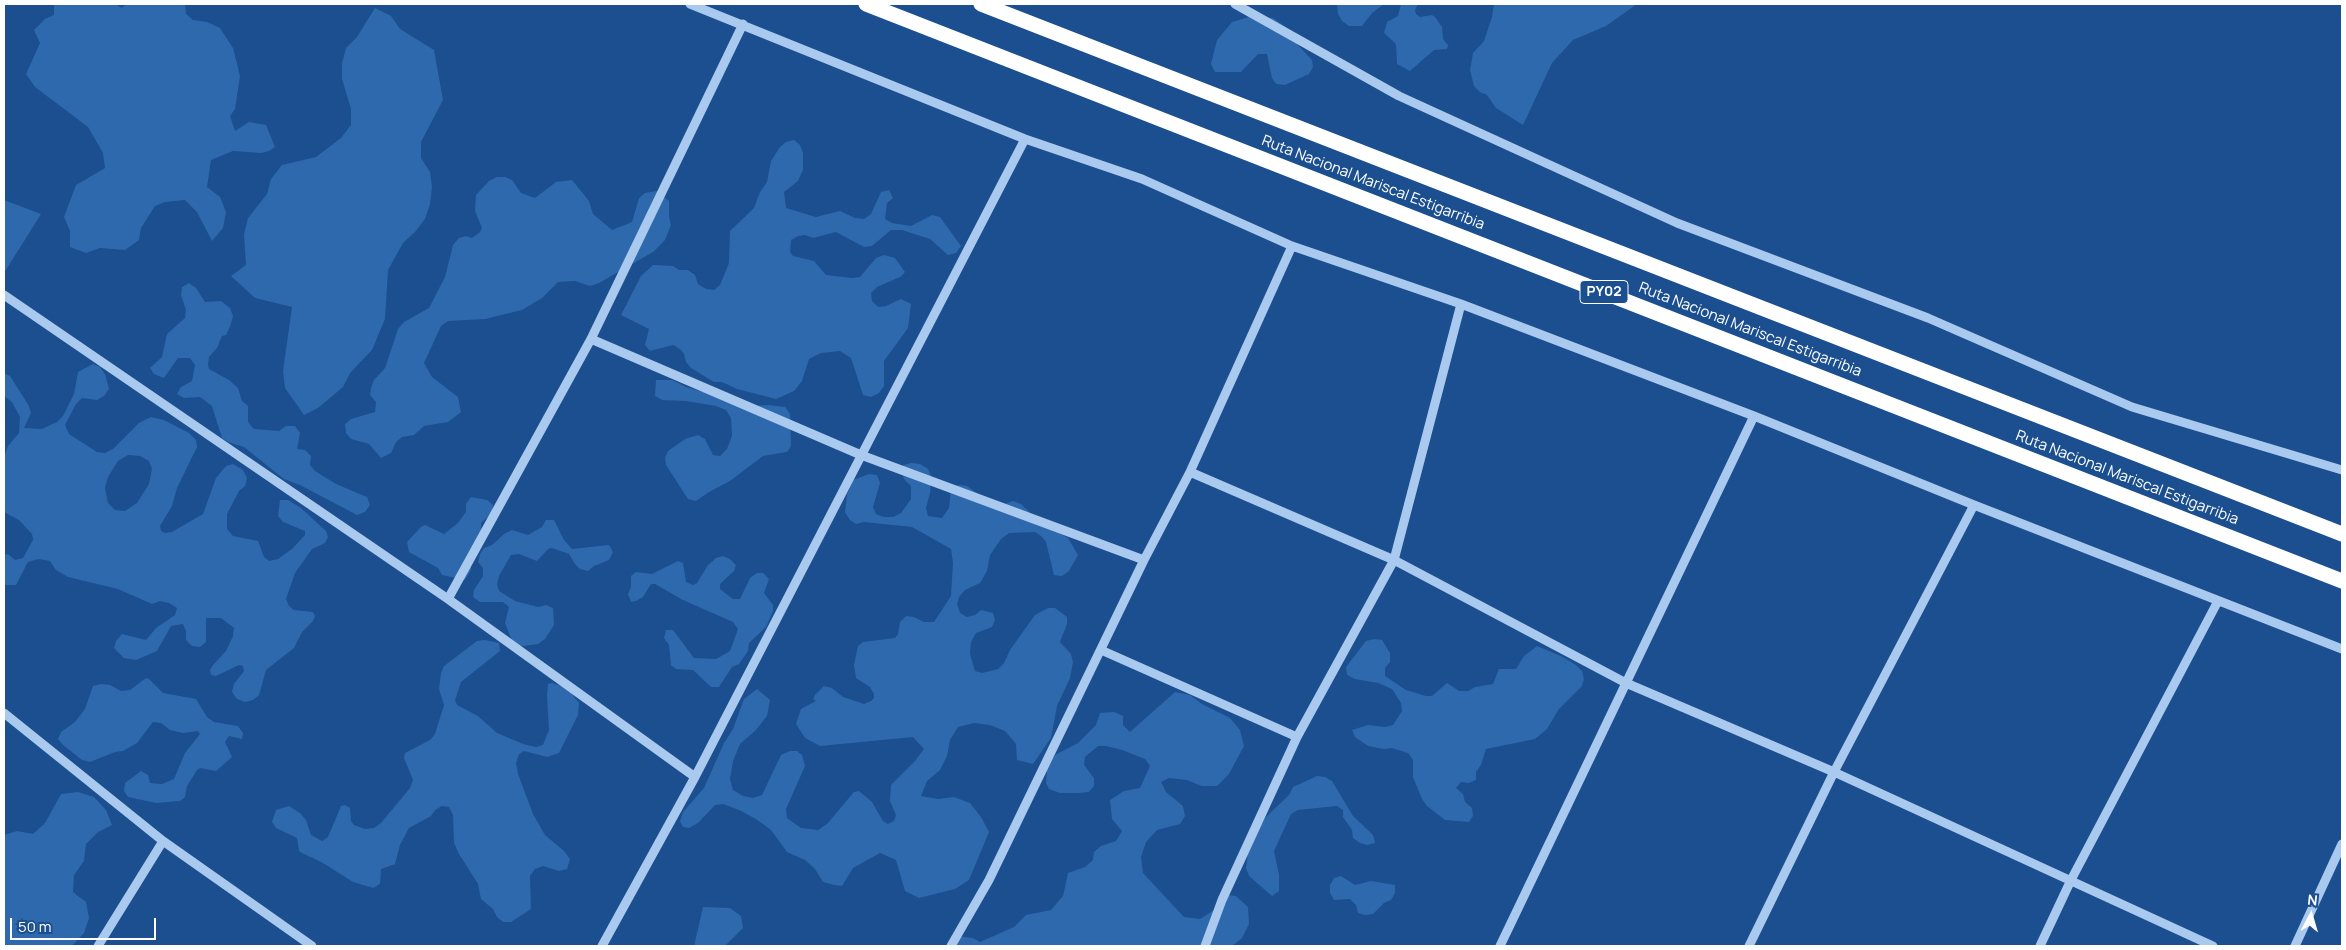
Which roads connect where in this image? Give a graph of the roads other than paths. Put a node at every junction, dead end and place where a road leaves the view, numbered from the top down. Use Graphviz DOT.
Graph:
graph roads {
  1 [pos="690,4"];
  2 [pos="866,4"];
  3 [pos="981,4"];
  4 [pos="1235,4"];
  5 [pos="743,24"];
  6 [pos="1025,139"];
  7 [pos="1292,246"];
  8 [pos="4,295"];
  9 [pos="1461,304"];
  10 [pos="591,339"];
  11 [pos="1754,416"];
  12 [pos="861,455"];
  13 [pos="2342,470"];
  14 [pos="1190,472"];
  15 [pos="1974,505"];
  16 [pos="2342,534"];
  17 [pos="1144,560"];
  18 [pos="1394,560"];
  19 [pos="2342,581"];
  20 [pos="448,599"];
  21 [pos="2218,602"];
  22 [pos="2342,649"];
  23 [pos="1100,650"];
  24 [pos="1626,683"];
  25 [pos="4,714"];
  26 [pos="1298,737"];
  27 [pos="1834,772"];
  28 [pos="695,777"];
  29 [pos="163,841"];
  30 [pos="2342,844"];
  31 [pos="2072,880"];
  32 [pos="98,946"];
  33 [pos="312,946"];
  34 [pos="602,946"];
  35 [pos="951,946"];
  36 [pos="1205,946"];
  37 [pos="1500,946"];
  38 [pos="1749,946"];
  39 [pos="2040,946"];
  40 [pos="2214,946"];
  41 [pos="2295,946"];
  1 -- 5 [label="street"];
  2 -- 19 [label="highway, Ruta Nacional Mariscal Estigarribia / PY02"];
  3 -- 16 [label="highway, Ruta Nacional Mariscal Estigarribia"];
  4 -- 13 [label="street"];
  5 -- 6 [label="street"];
  5 -- 10 [label="street"];
  6 -- 7 [label="street"];
  6 -- 12 [label="street"];
  7 -- 9 [label="street"];
  7 -- 14 [label="street"];
  8 -- 20 [label="street"];
  9 -- 11 [label="street"];
  9 -- 18 [label="street"];
  10 -- 12 [label="street"];
  10 -- 20 [label="street"];
  11 -- 15 [label="street"];
  11 -- 24 [label="street"];
  12 -- 17 [label="street"];
  12 -- 28 [label="street"];
  14 -- 17 [label="street"];
  14 -- 18 [label="street"];
  15 -- 21 [label="street"];
  15 -- 27 [label="street"];
  17 -- 23 [label="street"];
  18 -- 24 [label="street"];
  18 -- 26 [label="street"];
  20 -- 28 [label="street"];
  21 -- 22 [label="street"];
  21 -- 31 [label="street"];
  23 -- 26 [label="street"];
  23 -- 35 [label="street"];
  24 -- 27 [label="street"];
  24 -- 37 [label="street"];
  25 -- 29 [label="street"];
  26 -- 36 [label="street"];
  27 -- 31 [label="street"];
  27 -- 38 [label="street"];
  28 -- 34 [label="street"];
  29 -- 32 [label="street"];
  29 -- 33 [label="street"];
  30 -- 41 [label="street"];
  31 -- 39 [label="street"];
  31 -- 40 [label="street"];
}
